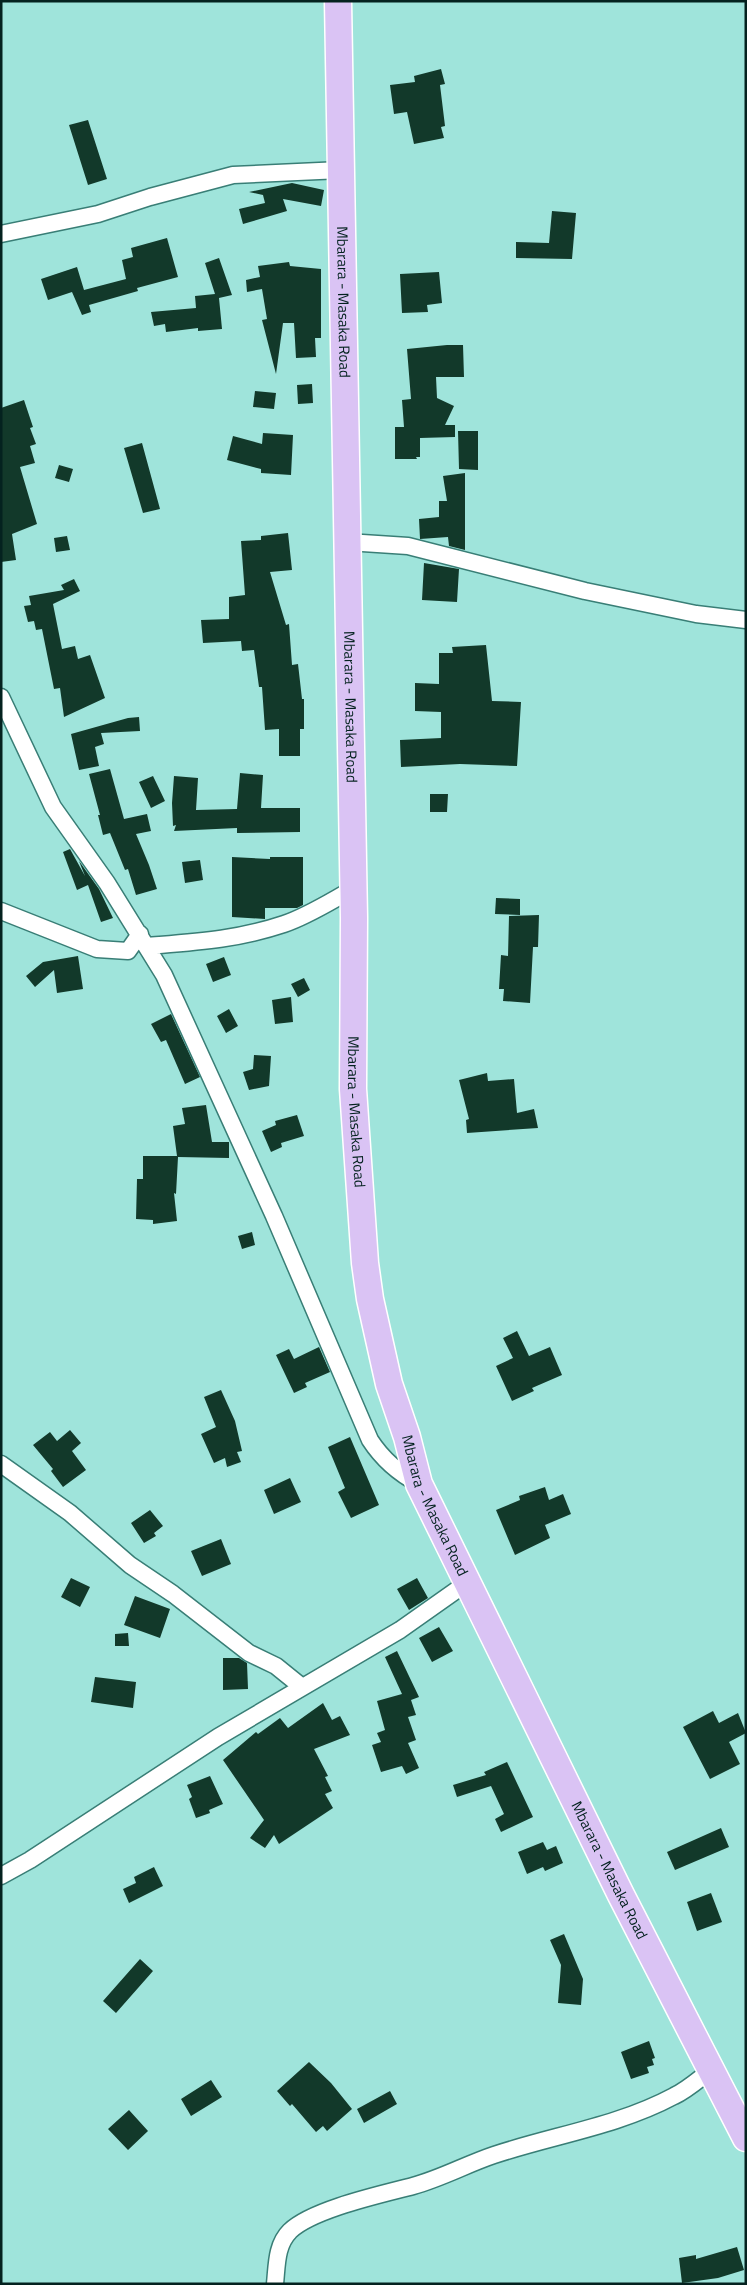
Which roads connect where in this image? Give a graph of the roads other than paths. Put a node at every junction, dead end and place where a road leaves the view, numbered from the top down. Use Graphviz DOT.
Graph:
graph roads {
  1 [pos="338,1"];
  2 [pos="340,170"];
  3 [pos="1,234"];
  4 [pos="346,542"];
  5 [pos="746,620"];
  6 [pos="1,697"];
  7 [pos="353,889"];
  8 [pos="1,911"];
  9 [pos="143,940"];
  10 [pos="1,1464"];
  11 [pos="419,1484"];
  12 [pos="468,1582"];
  13 [pos="302,1687"];
  14 [pos="1,1876"];
  15 [pos="711,2070"];
  16 [pos="746,2138"];
  17 [pos="275,2284"];
  1 -- 2 [label="highway, Mbarara - Masaka Road"];
  2 -- 3 [label="street"];
  2 -- 4 [label="highway, Mbarara - Masaka Road"];
  4 -- 5 [label="street"];
  4 -- 7 [label="highway, Mbarara - Masaka Road"];
  6 -- 9 [label="street"];
  7 -- 9 [label="street"];
  7 -- 11 [label="highway, Mbarara - Masaka Road"];
  8 -- 9 [label="street"];
  9 -- 11 [label="street"];
  10 -- 13 [label="street"];
  11 -- 12 [label="highway, Mbarara - Masaka Road"];
  12 -- 13 [label="street"];
  12 -- 15 [label="highway, Mbarara - Masaka Road"];
  13 -- 14 [label="street"];
  15 -- 16 [label="highway, Mbarara - Masaka Road"];
  15 -- 17 [label="street"];
}
